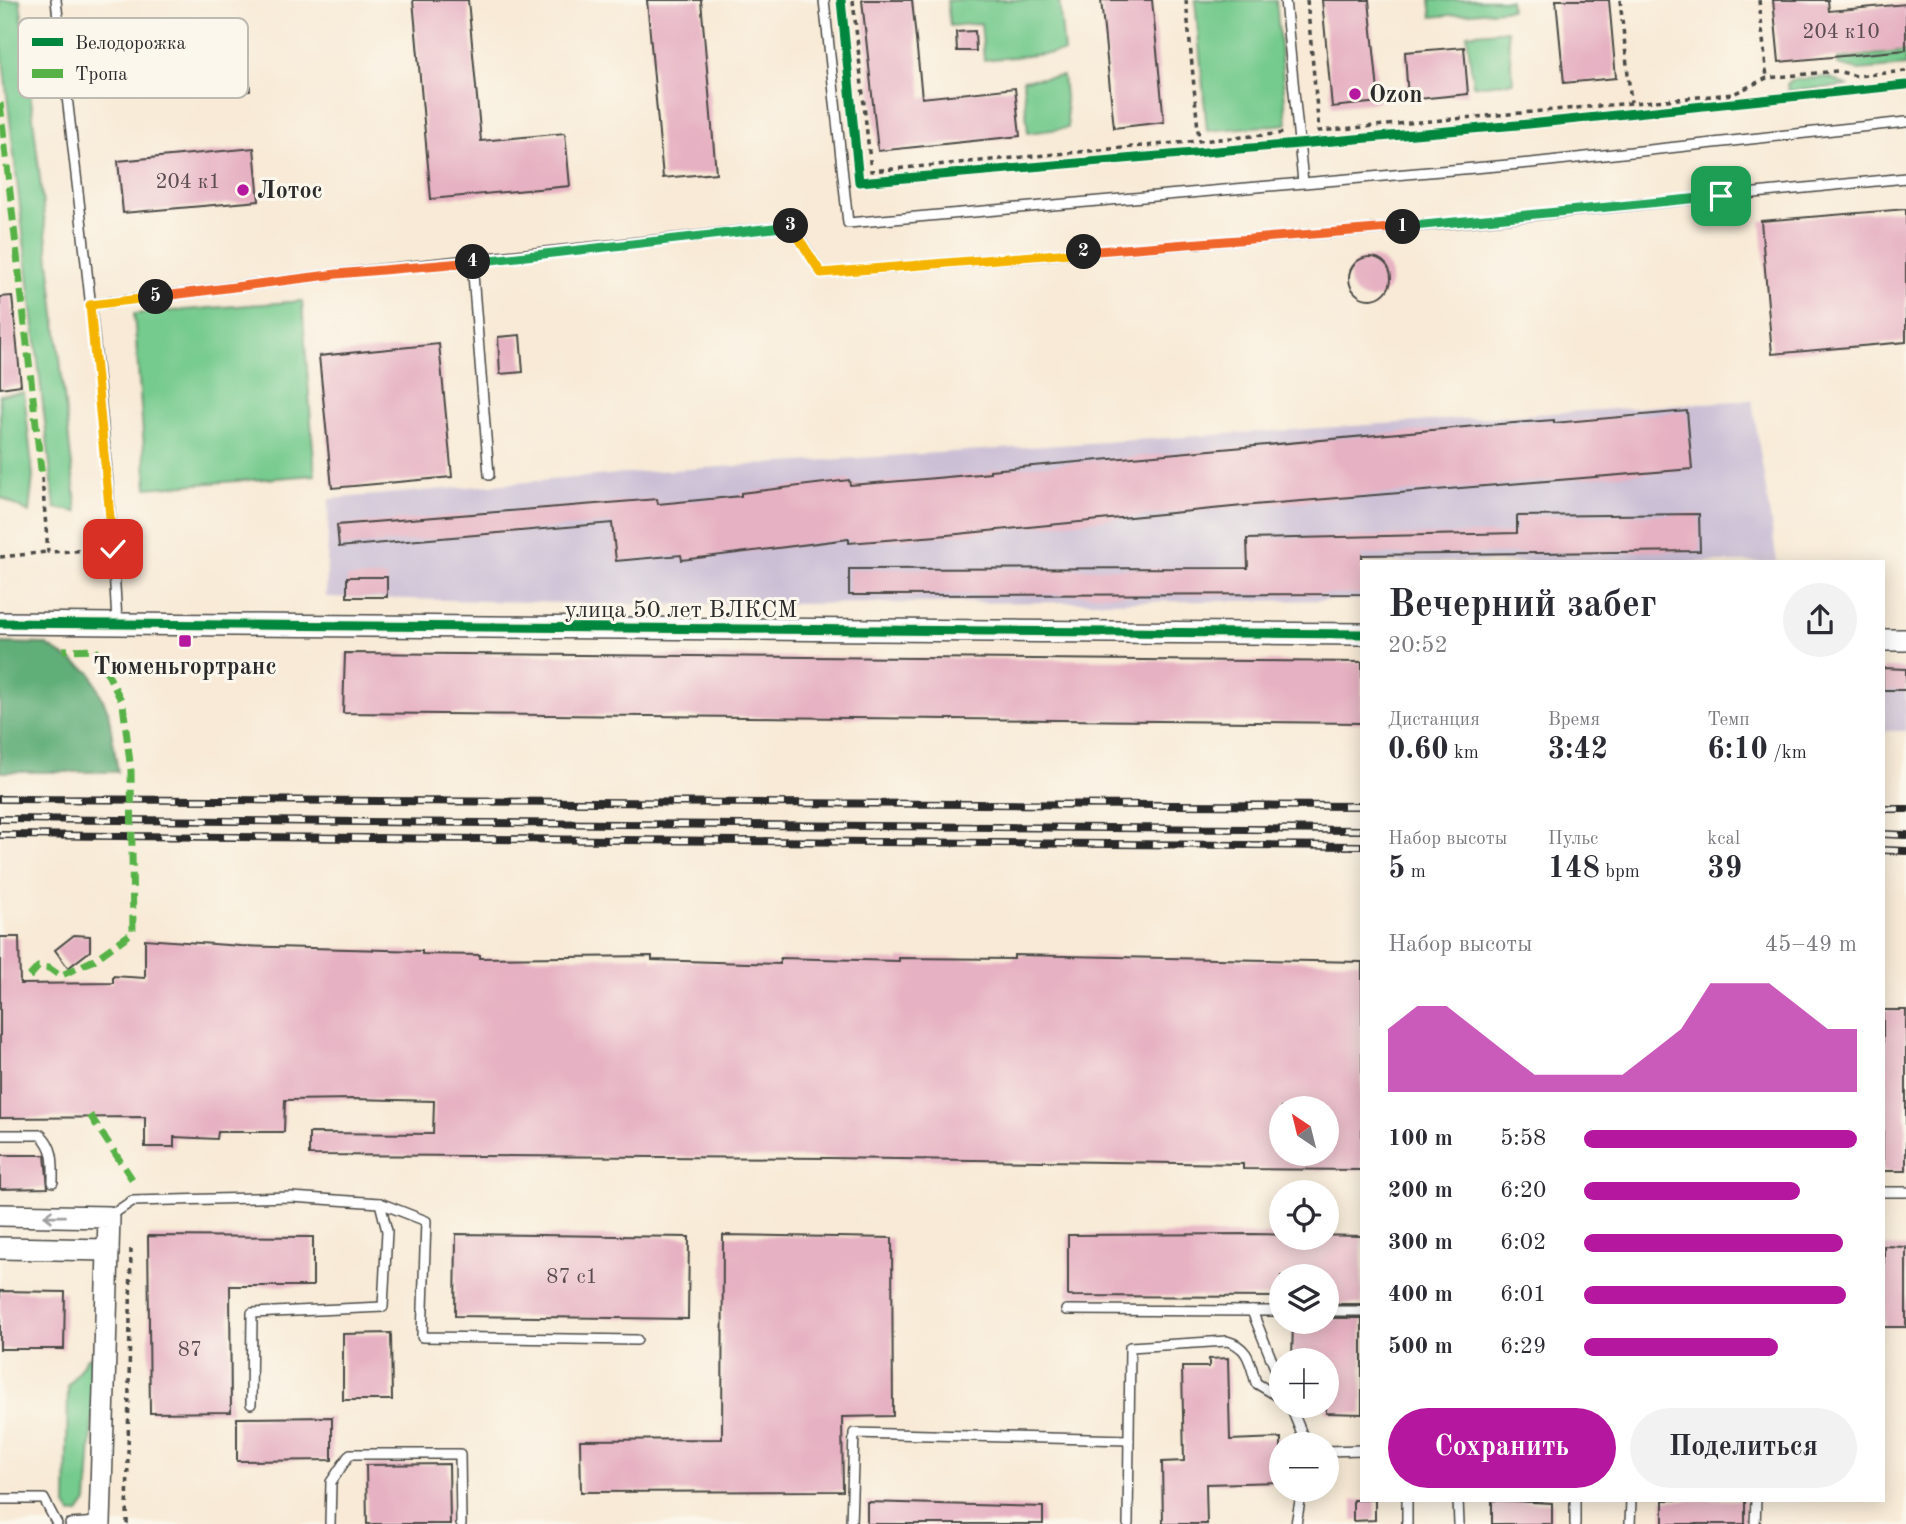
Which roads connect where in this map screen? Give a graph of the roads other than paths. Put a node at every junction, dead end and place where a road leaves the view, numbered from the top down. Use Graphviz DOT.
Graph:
graph roads {
  1 [pos="56,0"];
  2 [pos="824,0"];
  3 [pos="1285,0"];
  4 [pos="58,18"];
  5 [pos="67,98"];
  6 [pos="1906,122"];
  7 [pos="1906,178"];
  8 [pos="1303,182"];
  9 [pos="472,262"];
  10 [pos="90,305"];
  11 [pos="489,475"];
  12 [pos="0,624"];
  13 [pos="117,625"];
  14 [pos="1360,634"];
  15 [pos="1885,640"];
  16 [pos="1906,640"];
  17 [pos="0,1135"];
  18 [pos="53,1182"];
  19 [pos="1885,1192"];
  20 [pos="1906,1192"];
  21 [pos="380,1203"];
  22 [pos="0,1215"];
  23 [pos="109,1217"];
  24 [pos="0,1248"];
  25 [pos="108,1250"];
  26 [pos="1066,1310"];
  27 [pos="1252,1311"];
  28 [pos="1269,1311"];
  29 [pos="1339,1311"];
  30 [pos="1360,1311"];
  31 [pos="637,1340"];
  32 [pos="1269,1353"];
  33 [pos="1269,1391"];
  34 [pos="251,1404"];
  35 [pos="1129,1440"];
  36 [pos="1360,1450"];
  37 [pos="1339,1451"];
  38 [pos="0,1499"];
  39 [pos="1300,1502"];
  40 [pos="1407,1502"];
  41 [pos="1458,1502"];
  42 [pos="1574,1502"];
  43 [pos="1630,1502"];
  44 [pos="1756,1502"];
  45 [pos="100,1523"];
  46 [pos="57,1524"];
  47 [pos="70,1524"];
  48 [pos="330,1524"];
  49 [pos="461,1524"];
  50 [pos="851,1524"];
  51 [pos="1128,1524"];
  52 [pos="1296,1524"];
  53 [pos="1407,1524"];
  54 [pos="1459,1524"];
  55 [pos="1575,1524"];
  56 [pos="1630,1524"];
  57 [pos="1755,1524"];
  1 -- 4 [label="lane"];
  2 -- 8 [label="lane"];
  3 -- 8 [label="lane"];
  5 -- 10 [label="lane"];
  6 -- 8 [label="lane"];
  7 -- 9 [label="lane"];
  9 -- 10 [label="lane"];
  9 -- 11 [label="lane"];
  10 -- 13 [label="lane"];
  12 -- 13 [label="street, улица 50 лет ВЛКСМ"];
  13 -- 14 [label="street, улица 50 лет ВЛКСМ"];
  15 -- 16 [label="street"];
  17 -- 18 [label="lane"];
  19 -- 20 [label="lane"];
  21 -- 23 [label="lane"];
  21 -- 31 [label="lane"];
  21 -- 34 [label="lane"];
  23 -- 22 [label="street, one-way"];
  23 -- 25 [label="street"];
  24 -- 25 [label="street"];
  25 -- 45 [label="street"];
  26 -- 27 [label="lane"];
  27 -- 28 [label="lane"];
  27 -- 32 [label="lane"];
  29 -- 30 [label="lane"];
  33 -- 35 [label="lane"];
  35 -- 50 [label="lane"];
  35 -- 51 [label="lane"];
  36 -- 37 [label="lane"];
  38 -- 46 [label="lane"];
  39 -- 52 [label="lane"];
  40 -- 53 [label="lane"];
  41 -- 54 [label="lane"];
  42 -- 55 [label="lane"];
  43 -- 56 [label="lane"];
  44 -- 57 [label="lane"];
  45 -- 47 [label="lane"];
  48 -- 49 [label="lane"];
}
